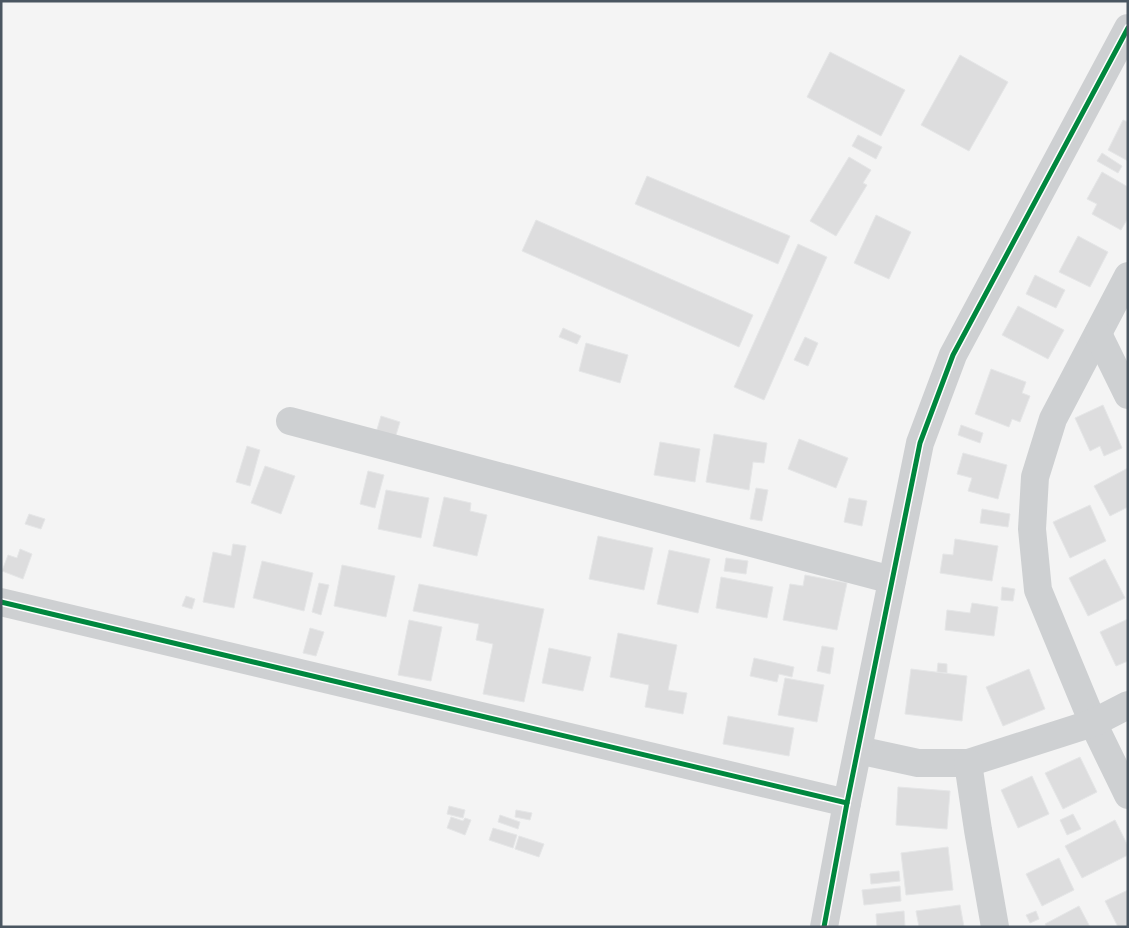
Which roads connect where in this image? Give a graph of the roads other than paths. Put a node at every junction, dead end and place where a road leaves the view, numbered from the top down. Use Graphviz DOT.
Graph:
graph roads {
  1 [pos="1128,28"];
  2 [pos="1128,276"];
  3 [pos="1098,334"];
  4 [pos="1128,395"];
  5 [pos="290,421"];
  6 [pos="892,580"];
  7 [pos="1,602"];
  8 [pos="1128,705"];
  9 [pos="1093,723"];
  10 [pos="858,750"];
  11 [pos="968,763"];
  12 [pos="1128,795"];
  13 [pos="847,803"];
  14 [pos="824,927"];
  15 [pos="995,927"];
  1 -- 6 [label="street"];
  2 -- 3 [label="street"];
  3 -- 4 [label="street"];
  3 -- 9 [label="street"];
  5 -- 6 [label="street"];
  6 -- 10 [label="street"];
  7 -- 13 [label="street"];
  8 -- 9 [label="street"];
  9 -- 11 [label="street"];
  9 -- 12 [label="street"];
  10 -- 11 [label="street"];
  10 -- 13 [label="street"];
  11 -- 15 [label="street"];
  13 -- 14 [label="street"];
}
